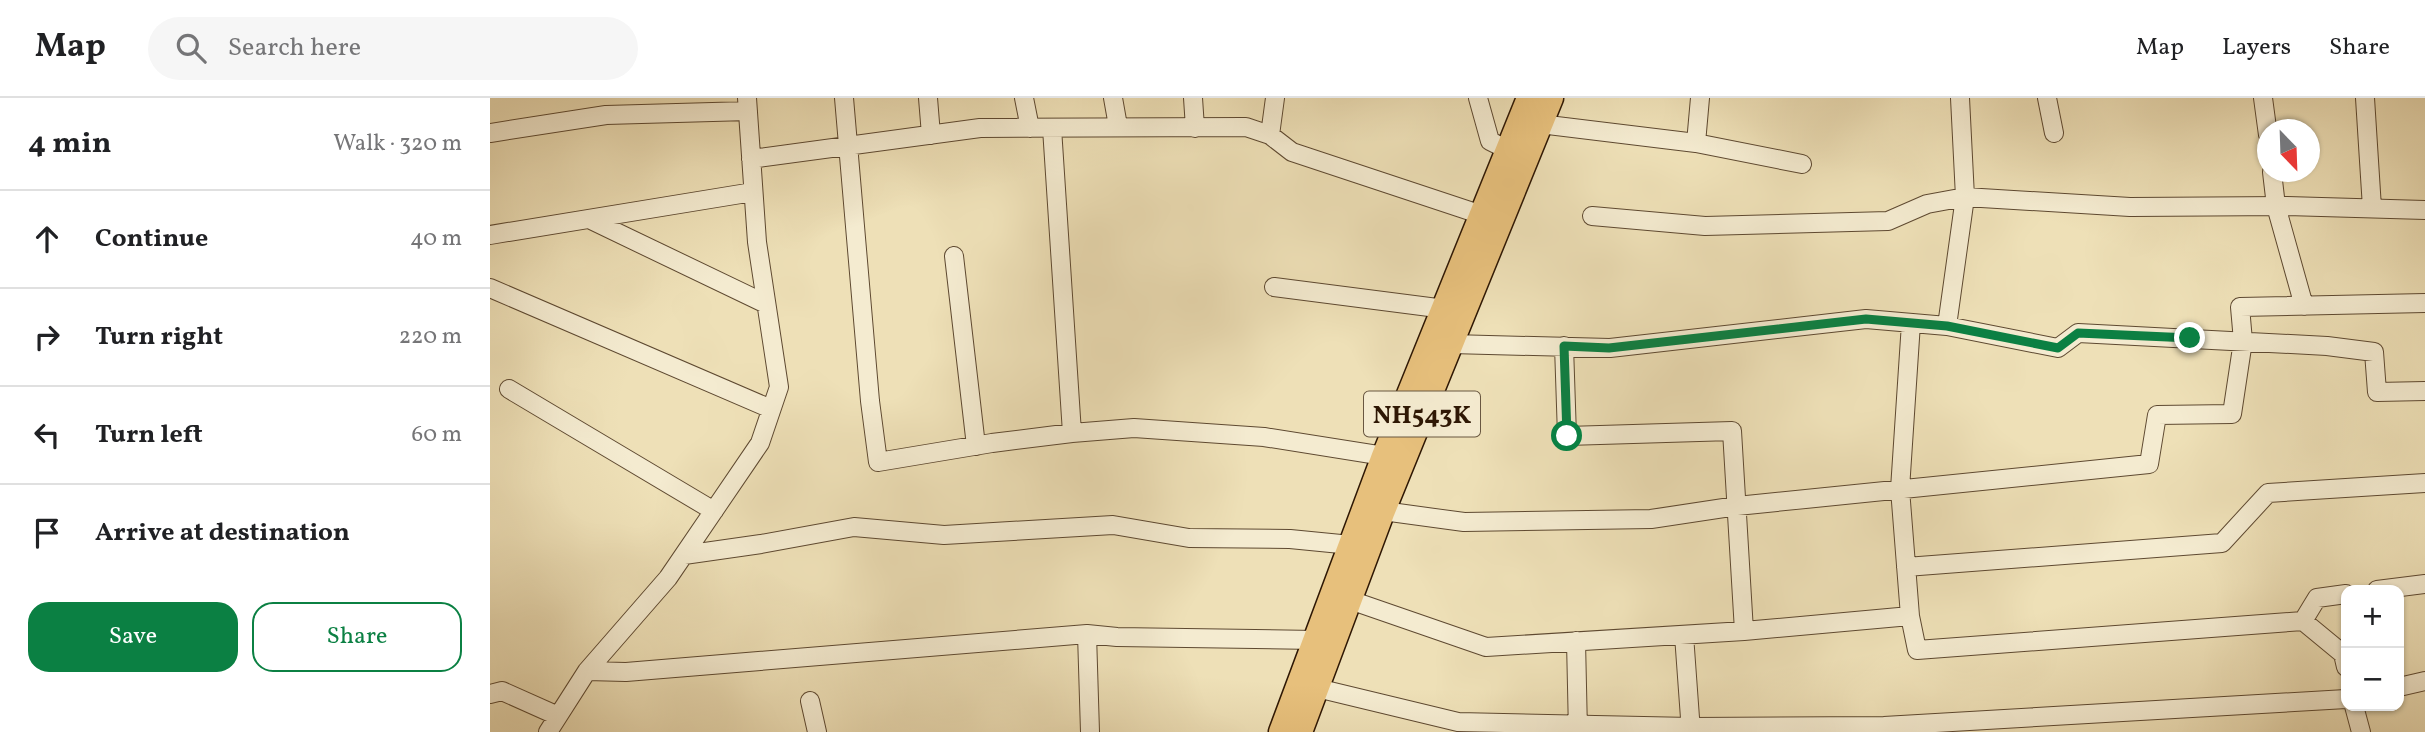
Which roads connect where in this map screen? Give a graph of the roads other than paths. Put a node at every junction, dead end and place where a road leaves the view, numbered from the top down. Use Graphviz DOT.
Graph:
graph roads {
  1 [pos="844,98"];
  2 [pos="928,98"];
  3 [pos="1024,98"];
  4 [pos="1113,98"];
  5 [pos="1193,98"];
  6 [pos="1275,98"];
  7 [pos="1478,98"];
  8 [pos="1529,98"];
  9 [pos="1551,98"];
  10 [pos="1700,98"];
  11 [pos="1960,98"];
  12 [pos="2047,98"];
  13 [pos="2263,98"];
  14 [pos="2365,98"];
  15 [pos="747,104"];
  16 [pos="2265,119"];
  17 [pos="1540,124"];
  18 [pos="1118,126"];
  19 [pos="1030,128"];
  20 [pos="1052,128"];
  21 [pos="1195,128"];
  22 [pos="490,132"];
  23 [pos="2054,133"];
  24 [pos="931,135"];
  25 [pos="1270,135"];
  26 [pos="1696,143"];
  27 [pos="849,146"];
  28 [pos="1508,150"];
  29 [pos="751,159"];
  30 [pos="1802,164"];
  31 [pos="2273,182"];
  32 [pos="754,191"];
  33 [pos="1965,197"];
  34 [pos="2276,206"];
  35 [pos="2372,208"];
  36 [pos="2425,210"];
  37 [pos="1592,216"];
  38 [pos="1490,219"];
  39 [pos="592,220"];
  40 [pos="490,235"];
  41 [pos="954,256"];
  42 [pos="1275,287"];
  43 [pos="490,288"];
  44 [pos="2425,303"];
  45 [pos="766,304"];
  46 [pos="2304,306"];
  47 [pos="1445,309"];
  48 [pos="1911,323"];
  49 [pos="1947,326"];
  50 [pos="2243,341"];
  51 [pos="1451,344"];
  52 [pos="1564,346"];
  53 [pos="509,389"];
  54 [pos="2425,391"];
  55 [pos="771,410"];
  56 [pos="1072,433"];
  57 [pos="976,446"];
  58 [pos="1384,456"];
  59 [pos="2425,483"];
  60 [pos="1900,489"];
  61 [pos="1737,506"];
  62 [pos="714,511"];
  63 [pos="1383,512"];
  64 [pos="1351,545"];
  65 [pos="684,555"];
  66 [pos="1906,567"];
  67 [pos="2425,584"];
  68 [pos="2404,587"];
  69 [pos="2341,595"];
  70 [pos="1342,597"];
  71 [pos="1910,616"];
  72 [pos="2303,621"];
  73 [pos="1744,631"];
  74 [pos="1087,634"];
  75 [pos="1684,635"];
  76 [pos="1316,640"];
  77 [pos="1576,641"];
  78 [pos="2341,652"];
  79 [pos="587,671"];
  80 [pos="2425,681"];
  81 [pos="2404,686"];
  82 [pos="1317,688"];
  83 [pos="490,694"];
  84 [pos="2341,699"];
  85 [pos="810,701"];
  86 [pos="2355,711"];
  87 [pos="558,716"];
  88 [pos="1577,728"];
  89 [pos="1691,730"];
  90 [pos="548,732"];
  91 [pos="817,732"];
  92 [pos="1090,732"];
  93 [pos="1281,732"];
  94 [pos="1300,732"];
  95 [pos="2361,732"];
  1 -- 27 [label="street"];
  2 -- 24 [label="street"];
  3 -- 19 [label="street"];
  4 -- 18 [label="street"];
  5 -- 21 [label="street"];
  6 -- 25 [label="street"];
  7 -- 28 [label="street"];
  8 -- 28 [label="highway, NH543K"];
  9 -- 17 [label="highway, NH543K"];
  10 -- 26 [label="street"];
  11 -- 33 [label="street"];
  12 -- 23 [label="street"];
  13 -- 16 [label="street"];
  14 -- 35 [label="street"];
  15 -- 22 [label="street"];
  15 -- 29 [label="street"];
  17 -- 26 [label="street"];
  17 -- 38 [label="highway, NH543K"];
  18 -- 20 [label="street"];
  18 -- 21 [label="street"];
  19 -- 20 [label="street"];
  19 -- 24 [label="street"];
  20 -- 56 [label="street"];
  21 -- 25 [label="street"];
  24 -- 27 [label="street"];
  25 -- 38 [label="street"];
  26 -- 30 [label="street"];
  27 -- 29 [label="street"];
  27 -- 57 [label="street"];
  28 -- 38 [label="highway, NH543K"];
  29 -- 32 [label="street"];
  31 -- 34 [label="street"];
  32 -- 39 [label="street"];
  32 -- 45 [label="street"];
  33 -- 34 [label="street"];
  33 -- 37 [label="street"];
  33 -- 49 [label="street"];
  34 -- 35 [label="street"];
  34 -- 46 [label="street"];
  35 -- 36 [label="street"];
  38 -- 47 [label="highway, NH543K"];
  38 -- 51 [label="highway, NH543K"];
  39 -- 40 [label="street"];
  39 -- 45 [label="street"];
  41 -- 57 [label="street"];
  42 -- 47 [label="street"];
  43 -- 55 [label="street"];
  44 -- 46 [label="street"];
  45 -- 55 [label="street"];
  46 -- 50 [label="street"];
  47 -- 58 [label="highway, NH543K"];
  48 -- 49 [label="street"];
  48 -- 52 [label="street"];
  48 -- 60 [label="street"];
  49 -- 50 [label="street"];
  50 -- 54 [label="street"];
  50 -- 60 [label="street"];
  51 -- 52 [label="street"];
  51 -- 63 [label="highway, NH543K"];
  52 -- 61 [label="street"];
  53 -- 62 [label="street"];
  55 -- 62 [label="street"];
  56 -- 57 [label="street"];
  56 -- 58 [label="street"];
  58 -- 64 [label="highway, NH543K"];
  59 -- 66 [label="street"];
  60 -- 61 [label="street"];
  60 -- 66 [label="street"];
  61 -- 63 [label="street"];
  61 -- 73 [label="street"];
  62 -- 65 [label="street"];
  63 -- 70 [label="highway, NH543K"];
  64 -- 65 [label="street"];
  64 -- 70 [label="highway, NH543K"];
  65 -- 79 [label="street"];
  66 -- 71 [label="street"];
  67 -- 68 [label="street"];
  69 -- 72 [label="street"];
  70 -- 76 [label="highway, NH543K"];
  70 -- 77 [label="street"];
  70 -- 82 [label="highway, NH543K"];
  71 -- 72 [label="street"];
  71 -- 73 [label="street"];
  72 -- 78 [label="street"];
  73 -- 75 [label="street"];
  74 -- 76 [label="street"];
  74 -- 79 [label="street"];
  74 -- 92 [label="street"];
  75 -- 77 [label="street"];
  75 -- 89 [label="street"];
  76 -- 93 [label="highway, NH543K"];
  77 -- 88 [label="street"];
  79 -- 87 [label="street"];
  80 -- 81 [label="street"];
  82 -- 88 [label="street"];
  82 -- 94 [label="highway, NH543K"];
  83 -- 87 [label="street"];
  84 -- 89 [label="street"];
  85 -- 91 [label="street"];
  86 -- 95 [label="street"];
  87 -- 90 [label="street"];
  88 -- 89 [label="street"];
}
